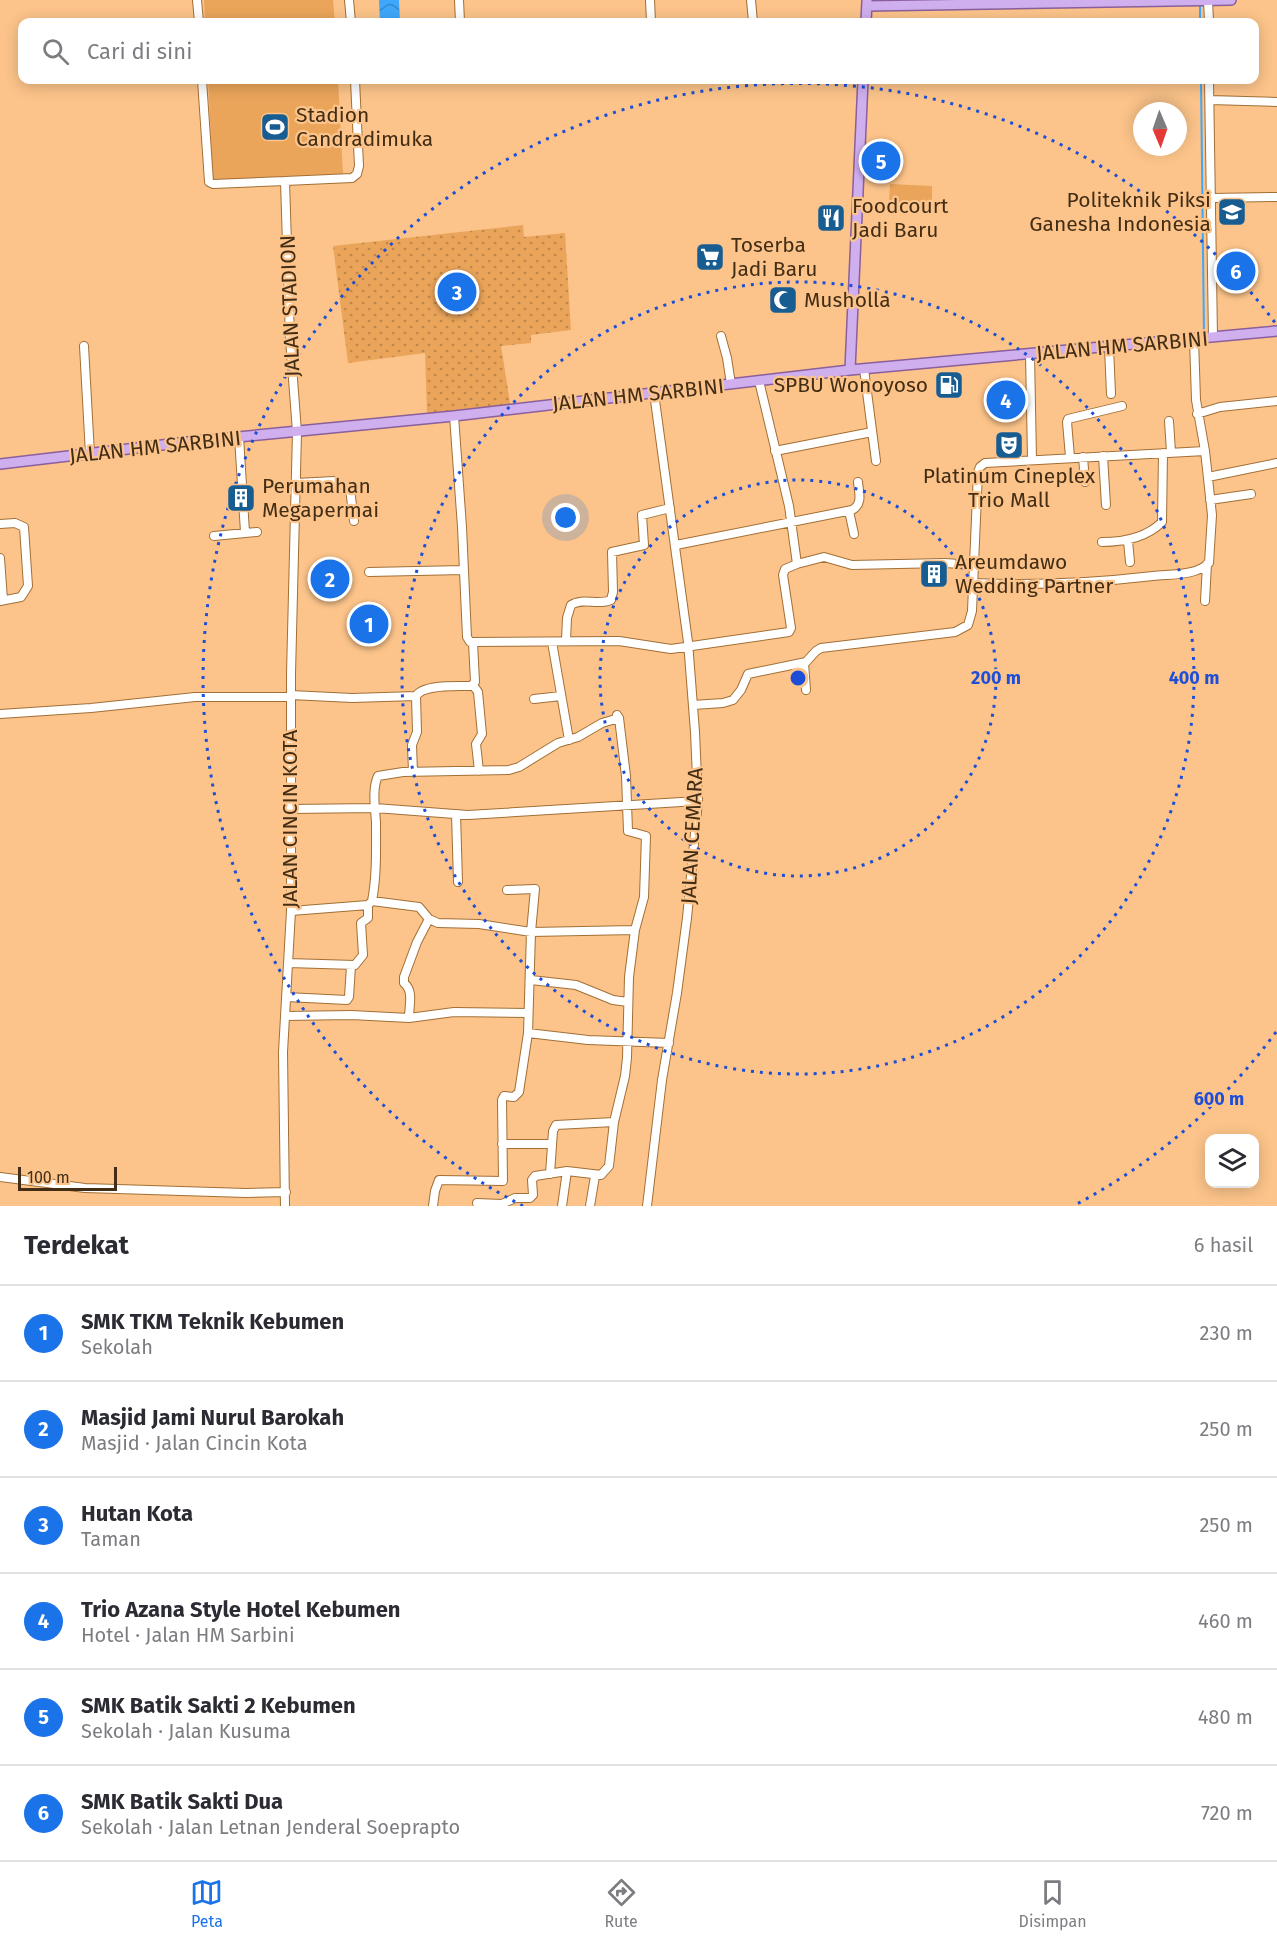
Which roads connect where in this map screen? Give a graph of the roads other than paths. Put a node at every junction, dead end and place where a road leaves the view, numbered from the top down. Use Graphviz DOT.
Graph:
graph roads {
  1 [pos="197,0"];
  2 [pos="350,0"];
  3 [pos="459,0"];
  4 [pos="650,0"];
  5 [pos="751,0"];
  6 [pos="1208,0"];
  7 [pos="1231,0"];
  8 [pos="867,3"];
  9 [pos="199,18"];
  10 [pos="351,18"];
  11 [pos="460,18"];
  12 [pos="651,18"];
  13 [pos="753,18"];
  14 [pos="866,18"];
  15 [pos="1209,18"];
  16 [pos="202,84"];
  17 [pos="355,84"];
  18 [pos="863,84"];
  19 [pos="1209,84"];
  20 [pos="1210,100"];
  21 [pos="1277,102"];
  22 [pos="285,181"];
  23 [pos="1277,197"];
  24 [pos="1211,198"];
  25 [pos="1277,331"];
  26 [pos="720,336"];
  27 [pos="1203,338"];
  28 [pos="84,346"];
  29 [pos="1109,347"];
  30 [pos="1030,354"];
  31 [pos="864,369"];
  32 [pos="850,370"];
  33 [pos="759,381"];
  34 [pos="731,384"];
  35 [pos="654,393"];
  36 [pos="1111,394"];
  37 [pos="1277,400"];
  38 [pos="1122,406"];
  39 [pos="1197,414"];
  40 [pos="454,416"];
  41 [pos="1169,421"];
  42 [pos="297,432"];
  43 [pos="872,432"];
  44 [pos="239,437"];
  45 [pos="775,451"];
  46 [pos="1205,451"];
  47 [pos="1167,452"];
  48 [pos="90,454"];
  49 [pos="1103,456"];
  50 [pos="1070,457"];
  51 [pos="1083,457"];
  52 [pos="1032,459"];
  53 [pos="876,460"];
  54 [pos="1277,463"];
  55 [pos="0,464"];
  56 [pos="1208,477"];
  57 [pos="858,482"];
  58 [pos="1085,482"];
  59 [pos="296,483"];
  60 [pos="1251,494"];
  61 [pos="1210,500"];
  62 [pos="1106,505"];
  63 [pos="670,508"];
  64 [pos="849,511"];
  65 [pos="354,521"];
  66 [pos="792,521"];
  67 [pos="0,524"];
  68 [pos="245,532"];
  69 [pos="257,532"];
  70 [pos="854,534"];
  71 [pos="214,536"];
  72 [pos="1128,541"];
  73 [pos="1102,542"];
  74 [pos="675,545"];
  75 [pos="0,558"];
  76 [pos="1130,562"];
  77 [pos="798,564"];
  78 [pos="1208,564"];
  79 [pos="974,565"];
  80 [pos="464,570"];
  81 [pos="369,572"];
  82 [pos="973,583"];
  83 [pos="2,601"];
  84 [pos="1205,601"];
  85 [pos="566,640"];
  86 [pos="473,642"];
  87 [pos="552,642"];
  88 [pos="688,647"];
  89 [pos="804,663"];
  90 [pos="473,685"];
  91 [pos="806,690"];
  92 [pos="291,696"];
  93 [pos="416,696"];
  94 [pos="561,696"];
  95 [pos="534,699"];
  96 [pos="693,705"];
  97 [pos="0,714"];
  98 [pos="569,740"];
  99 [pos="478,771"];
  100 [pos="413,772"];
  101 [pos="698,801"];
  102 [pos="628,806"];
  103 [pos="375,808"];
  104 [pos="290,809"];
  105 [pos="456,814"];
  106 [pos="458,882"];
  107 [pos="507,890"];
  108 [pos="370,903"];
  109 [pos="291,911"];
  110 [pos="429,919"];
  111 [pos="635,930"];
  112 [pos="531,932"];
  113 [pos="288,963"];
  114 [pos="351,966"];
  115 [pos="531,980"];
  116 [pos="286,997"];
  117 [pos="628,1002"];
  118 [pos="528,1013"];
  119 [pos="285,1016"];
  120 [pos="408,1018"];
  121 [pos="528,1033"];
  122 [pos="627,1043"];
  123 [pos="669,1043"];
  124 [pos="614,1122"];
  125 [pos="502,1144"];
  126 [pos="552,1144"];
  127 [pos="567,1171"];
  128 [pos="550,1174"];
  129 [pos="0,1176"];
  130 [pos="595,1176"];
  131 [pos="285,1192"];
  132 [pos="477,1203"];
  133 [pos="285,1206"];
  134 [pos="433,1206"];
  135 [pos="562,1206"];
  136 [pos="590,1206"];
  137 [pos="647,1206"];
  1 -- 9 [label="street"];
  2 -- 10 [label="street"];
  3 -- 11 [label="street"];
  4 -- 12 [label="street"];
  5 -- 13 [label="street"];
  6 -- 7 [label="main road"];
  6 -- 8 [label="main road"];
  6 -- 15 [label="street"];
  8 -- 14 [label="main road"];
  16 -- 22 [label="street"];
  17 -- 22 [label="street"];
  18 -- 32 [label="main road"];
  19 -- 20 [label="street"];
  20 -- 21 [label="street"];
  20 -- 24 [label="street"];
  22 -- 42 [label="street, JALAN STADION"];
  23 -- 24 [label="street"];
  24 -- 27 [label="street"];
  25 -- 27 [label="main road, JALAN HM SARBINI"];
  26 -- 34 [label="street"];
  27 -- 29 [label="main road, JALAN HM SARBINI"];
  27 -- 39 [label="street"];
  28 -- 48 [label="street"];
  29 -- 30 [label="main road, JALAN HM SARBINI"];
  29 -- 36 [label="street"];
  30 -- 31 [label="main road, JALAN HM SARBINI"];
  30 -- 52 [label="street"];
  31 -- 32 [label="main road, JALAN HM SARBINI"];
  31 -- 43 [label="street"];
  32 -- 33 [label="main road, JALAN HM SARBINI"];
  33 -- 34 [label="main road, JALAN HM SARBINI"];
  33 -- 45 [label="street"];
  34 -- 35 [label="main road, JALAN HM SARBINI"];
  35 -- 40 [label="main road, JALAN HM SARBINI"];
  35 -- 63 [label="street, JALAN CEMARA"];
  37 -- 39 [label="street"];
  38 -- 50 [label="street"];
  39 -- 46 [label="street"];
  40 -- 42 [label="main road, JALAN HM SARBINI"];
  40 -- 80 [label="street"];
  41 -- 47 [label="street"];
  42 -- 44 [label="main road, JALAN HM SARBINI"];
  42 -- 59 [label="street, JALAN CINCIN KOTA"];
  43 -- 45 [label="street"];
  43 -- 53 [label="street"];
  44 -- 48 [label="main road, JALAN HM SARBINI"];
  44 -- 68 [label="street"];
  45 -- 66 [label="street"];
  46 -- 47 [label="street"];
  46 -- 56 [label="street"];
  47 -- 49 [label="street"];
  47 -- 72 [label="street"];
  48 -- 55 [label="main road, JALAN HM SARBINI"];
  49 -- 51 [label="street"];
  49 -- 62 [label="street"];
  50 -- 51 [label="street"];
  50 -- 52 [label="street"];
  51 -- 58 [label="street"];
  52 -- 79 [label="street"];
  54 -- 56 [label="street"];
  56 -- 61 [label="street"];
  57 -- 64 [label="street"];
  59 -- 65 [label="street"];
  59 -- 92 [label="street, JALAN CINCIN KOTA"];
  60 -- 61 [label="street"];
  61 -- 78 [label="street"];
  63 -- 74 [label="street, JALAN CEMARA"];
  63 -- 85 [label="street"];
  64 -- 66 [label="street"];
  64 -- 70 [label="street"];
  66 -- 74 [label="street"];
  66 -- 77 [label="street"];
  67 -- 83 [label="street"];
  68 -- 69 [label="street"];
  68 -- 71 [label="street"];
  72 -- 73 [label="street"];
  72 -- 76 [label="street"];
  74 -- 88 [label="street, JALAN CEMARA"];
  75 -- 83 [label="street"];
  77 -- 79 [label="street"];
  77 -- 88 [label="street"];
  78 -- 82 [label="street"];
  78 -- 84 [label="street"];
  79 -- 82 [label="street"];
  80 -- 81 [label="street"];
  80 -- 86 [label="street"];
  82 -- 89 [label="street"];
  85 -- 87 [label="street"];
  85 -- 88 [label="street"];
  86 -- 87 [label="street"];
  86 -- 90 [label="street"];
  87 -- 94 [label="street"];
  88 -- 96 [label="street, JALAN CEMARA"];
  89 -- 91 [label="street"];
  89 -- 96 [label="street"];
  90 -- 93 [label="street"];
  90 -- 99 [label="street"];
  92 -- 93 [label="street"];
  92 -- 97 [label="street"];
  92 -- 104 [label="street, JALAN CINCIN KOTA"];
  93 -- 100 [label="street"];
  94 -- 95 [label="street"];
  94 -- 98 [label="street"];
  96 -- 101 [label="street, JALAN CEMARA"];
  98 -- 99 [label="street"];
  98 -- 102 [label="street"];
  99 -- 100 [label="street"];
  100 -- 103 [label="street"];
  101 -- 102 [label="street"];
  101 -- 123 [label="street, JALAN CEMARA"];
  102 -- 105 [label="street"];
  102 -- 111 [label="street"];
  103 -- 104 [label="street"];
  103 -- 105 [label="street"];
  103 -- 108 [label="street"];
  104 -- 109 [label="street, JALAN CINCIN KOTA"];
  105 -- 106 [label="street"];
  107 -- 112 [label="street"];
  108 -- 109 [label="street"];
  108 -- 110 [label="street"];
  108 -- 114 [label="street"];
  109 -- 113 [label="street, JALAN CINCIN KOTA"];
  110 -- 112 [label="street"];
  110 -- 120 [label="street"];
  111 -- 112 [label="street"];
  111 -- 117 [label="street"];
  112 -- 115 [label="street"];
  113 -- 114 [label="street"];
  113 -- 116 [label="street, JALAN CINCIN KOTA"];
  114 -- 116 [label="street"];
  115 -- 117 [label="street"];
  115 -- 118 [label="street"];
  116 -- 119 [label="street, JALAN CINCIN KOTA"];
  117 -- 122 [label="street"];
  118 -- 120 [label="street"];
  118 -- 121 [label="street"];
  119 -- 120 [label="street"];
  119 -- 131 [label="street, JALAN CINCIN KOTA"];
  121 -- 122 [label="street"];
  121 -- 125 [label="street"];
  122 -- 123 [label="street"];
  122 -- 124 [label="street"];
  123 -- 137 [label="street, JALAN CEMARA"];
  124 -- 126 [label="street"];
  124 -- 130 [label="street"];
  125 -- 126 [label="street"];
  125 -- 134 [label="street"];
  126 -- 128 [label="street"];
  127 -- 128 [label="street"];
  127 -- 130 [label="street"];
  127 -- 135 [label="street"];
  128 -- 132 [label="street"];
  129 -- 131 [label="street"];
  130 -- 136 [label="street"];
  131 -- 133 [label="street, JALAN CINCIN KOTA"];
}
